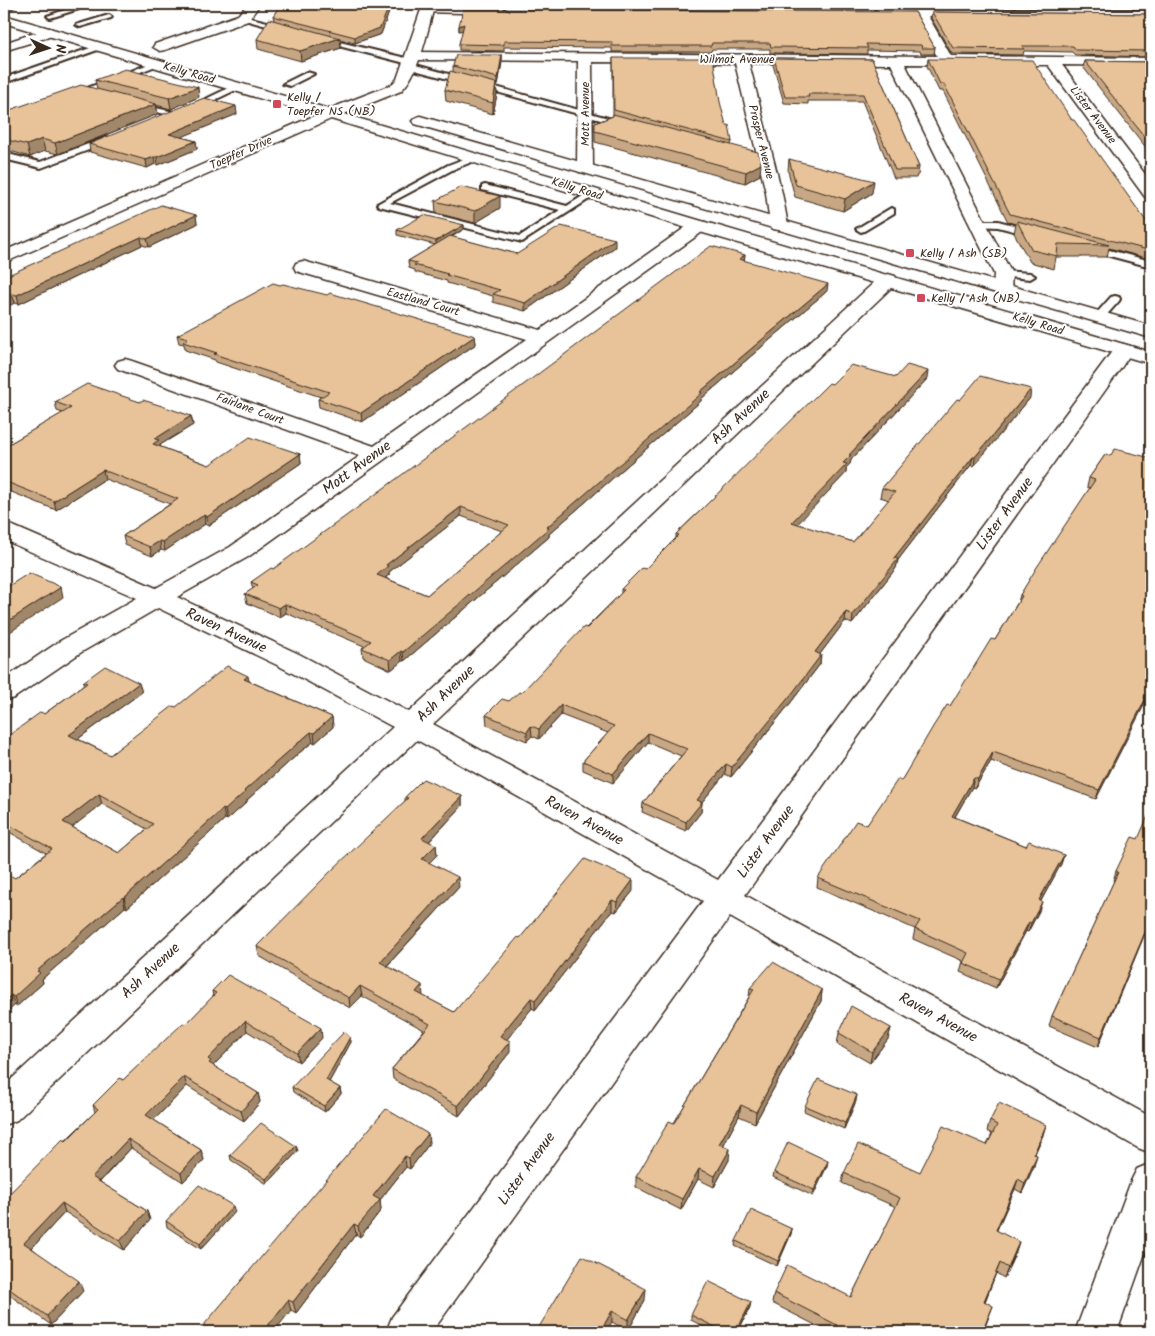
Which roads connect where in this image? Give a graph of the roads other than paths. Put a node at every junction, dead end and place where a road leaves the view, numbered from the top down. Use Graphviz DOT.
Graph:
graph roads {
  1 [pos="10,4"];
  2 [pos="254,4"];
  3 [pos="428,6"];
  4 [pos="77,8"];
  5 [pos="918,8"];
  6 [pos="511,10"];
  7 [pos="860,12"];
  8 [pos="1151,14"];
  9 [pos="50,16"];
  10 [pos="109,17"];
  11 [pos="243,18"];
  12 [pos="4,19"];
  13 [pos="80,25"];
  14 [pos="290,30"];
  15 [pos="50,32"];
  16 [pos="107,32"];
  17 [pos="317,37"];
  18 [pos="155,46"];
  19 [pos="4,47"];
  20 [pos="102,47"];
  21 [pos="187,55"];
  22 [pos="129,56"];
  23 [pos="585,58"];
  24 [pos="741,59"];
  25 [pos="896,60"];
  26 [pos="946,60"];
  27 [pos="1052,61"];
  28 [pos="411,62"];
  29 [pos="1151,62"];
  30 [pos="157,64"];
  31 [pos="310,74"];
  32 [pos="4,81"];
  33 [pos="283,82"];
  34 [pos="238,88"];
  35 [pos="308,90"];
  36 [pos="82,91"];
  37 [pos="101,96"];
  38 [pos="332,96"];
  39 [pos="65,98"];
  40 [pos="128,103"];
  41 [pos="358,103"];
  42 [pos="376,109"];
  43 [pos="585,113"];
  44 [pos="174,114"];
  45 [pos="330,114"];
  46 [pos="404,117"];
  47 [pos="156,121"];
  48 [pos="633,126"];
  49 [pos="119,136"];
  50 [pos="4,156"];
  51 [pos="474,158"];
  52 [pos="579,168"];
  53 [pos="485,188"];
  54 [pos="1151,193"];
  55 [pos="592,194"];
  56 [pos="567,209"];
  57 [pos="891,211"];
  58 [pos="978,224"];
  59 [pos="779,225"];
  60 [pos="699,226"];
  61 [pos="861,229"];
  62 [pos="1046,237"];
  63 [pos="1084,247"];
  64 [pos="4,258"];
  65 [pos="1151,264"];
  66 [pos="303,267"];
  67 [pos="1030,276"];
  68 [pos="888,280"];
  69 [pos="1003,282"];
  70 [pos="1115,299"];
  71 [pos="980,307"];
  72 [pos="1099,317"];
  73 [pos="1151,332"];
  74 [pos="543,337"];
  75 [pos="1137,354"];
  76 [pos="125,364"];
  77 [pos="376,454"];
  78 [pos="4,531"];
  79 [pos="158,598"];
  80 [pos="4,692"];
  81 [pos="413,725"];
  82 [pos="724,900"];
  83 [pos="4,1109"];
  84 [pos="1151,1136"];
  85 [pos="1151,1181"];
  86 [pos="407,1332"];
  87 [pos="1096,1332"];
  1 -- 9 [label="street"];
  2 -- 11 [label="street"];
  3 -- 6 [label="street"];
  3 -- 28 [label="street, Toepfer Drive"];
  4 -- 9 [label="lane"];
  5 -- 7 [label="street"];
  5 -- 8 [label="street"];
  5 -- 26 [label="street"];
  9 -- 13 [label="street"];
  10 -- 13 [label="lane"];
  11 -- 14 [label="lane"];
  11 -- 18 [label="street"];
  12 -- 15 [label="street, Kelly Road"];
  13 -- 16 [label="street"];
  15 -- 19 [label="street"];
  15 -- 20 [label="street, Kelly Road"];
  17 -- 28 [label="lane"];
  18 -- 21 [label="street, Kelly Road"];
  18 -- 22 [label="street"];
  20 -- 22 [label="street, Kelly Road"];
  20 -- 32 [label="lane"];
  22 -- 30 [label="street, Kelly Road"];
  23 -- 24 [label="street, Wilmot Avenue"];
  23 -- 28 [label="street, Wilmot Avenue"];
  23 -- 43 [label="street, Mott Avenue"];
  24 -- 25 [label="street, Wilmot Avenue"];
  24 -- 59 [label="street, Prosper Avenue"];
  25 -- 26 [label="street, Wilmot Avenue"];
  25 -- 58 [label="street"];
  26 -- 27 [label="street, Wilmot Avenue"];
  27 -- 29 [label="street, Wilmot Avenue"];
  27 -- 54 [label="street, Lister Avenue"];
  28 -- 41 [label="street, Toepfer Drive"];
  28 -- 43 [label="lane"];
  30 -- 34 [label="street, Kelly Road"];
  30 -- 36 [label="lane"];
  31 -- 33 [label="lane"];
  33 -- 35 [label="street"];
  34 -- 44 [label="lane"];
  34 -- 45 [label="street, Kelly Road"];
  36 -- 37 [label="lane"];
  36 -- 39 [label="lane"];
  38 -- 41 [label="street"];
  40 -- 44 [label="lane"];
  41 -- 42 [label="street"];
  41 -- 45 [label="street, Toepfer Drive"];
  43 -- 48 [label="lane"];
  43 -- 52 [label="street, Mott Avenue"];
  44 -- 47 [label="lane"];
  45 -- 51 [label="street, Kelly Road"];
  45 -- 64 [label="street, Toepfer Drive"];
  46 -- 52 [label="street, Kelly Road"];
  49 -- 50 [label="lane"];
  51 -- 52 [label="street"];
  51 -- 55 [label="street, Kelly Road"];
  51 -- 56 [label="lane"];
  52 -- 59 [label="street, Kelly Road"];
  53 -- 56 [label="lane"];
  55 -- 56 [label="lane"];
  55 -- 60 [label="street, Kelly Road"];
  57 -- 61 [label="lane"];
  58 -- 62 [label="lane"];
  58 -- 69 [label="street"];
  59 -- 69 [label="street, Kelly Road"];
  60 -- 68 [label="street, Kelly Road"];
  60 -- 74 [label="street, Mott Avenue"];
  63 -- 65 [label="lane"];
  66 -- 74 [label="street, Eastland Court"];
  67 -- 69 [label="lane"];
  68 -- 71 [label="street, Kelly Road"];
  68 -- 81 [label="street, Ash Avenue"];
  69 -- 71 [label="street"];
  69 -- 72 [label="street, Kelly Road"];
  70 -- 72 [label="lane"];
  71 -- 75 [label="street, Kelly Road"];
  72 -- 73 [label="street, Kelly Road"];
  74 -- 77 [label="street, Mott Avenue"];
  75 -- 82 [label="street, Lister Avenue"];
  76 -- 77 [label="street, Fairlane Court"];
  77 -- 79 [label="street, Mott Avenue"];
  78 -- 79 [label="street, Raven Avenue"];
  79 -- 80 [label="street, Mott Avenue"];
  79 -- 81 [label="street, Raven Avenue"];
  81 -- 82 [label="street, Raven Avenue"];
  81 -- 83 [label="street, Ash Avenue"];
  82 -- 84 [label="street, Raven Avenue"];
  82 -- 86 [label="street, Lister Avenue"];
  85 -- 87 [label="street"];
}
